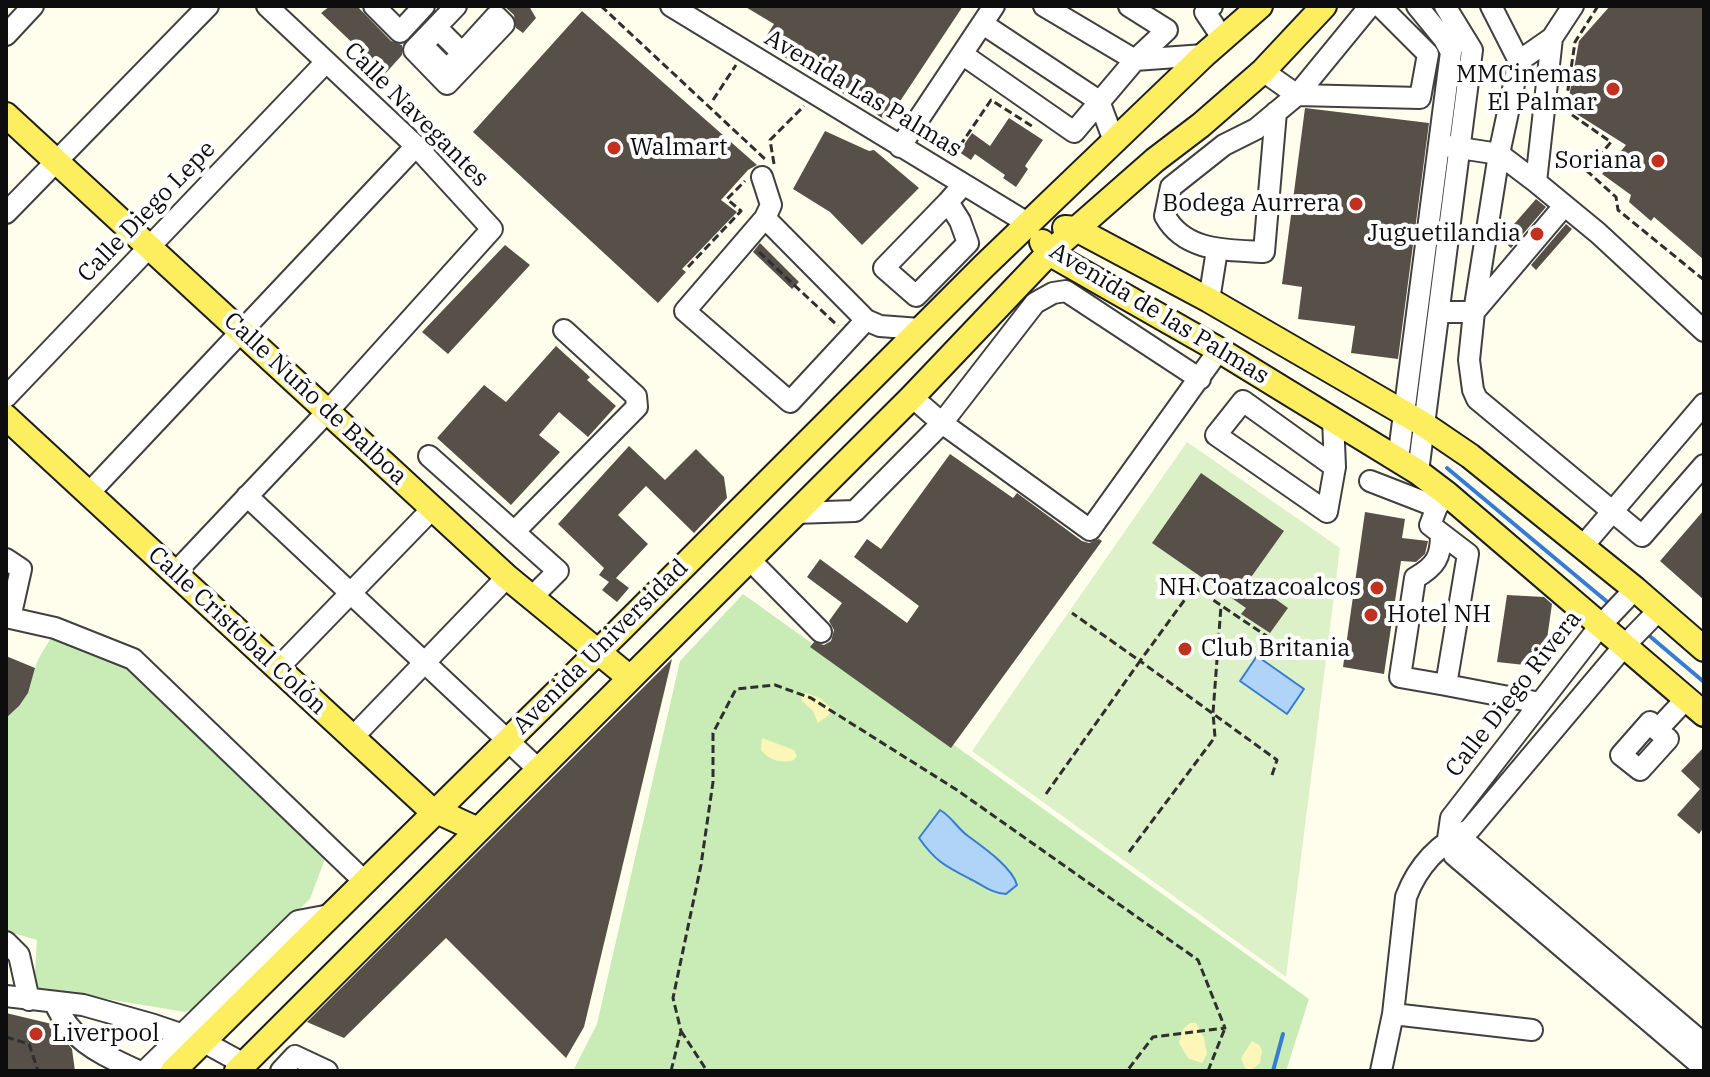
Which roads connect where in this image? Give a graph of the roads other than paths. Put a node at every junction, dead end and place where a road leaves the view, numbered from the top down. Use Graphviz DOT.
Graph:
graph roads {
  1 [pos="33,6"];
  2 [pos="208,6"];
  3 [pos="267,6"];
  4 [pos="374,6"];
  5 [pos="424,6"];
  6 [pos="467,6"];
  7 [pos="994,6"];
  8 [pos="1044,6"];
  9 [pos="1129,6"];
  10 [pos="1212,6"];
  11 [pos="1260,6"];
  12 [pos="1324,6"];
  13 [pos="1370,6"];
  14 [pos="1380,6"];
  15 [pos="1417,6"];
  16 [pos="1445,6"];
  17 [pos="1491,6"];
  18 [pos="1573,6"];
  19 [pos="684,9"];
  20 [pos="451,16"];
  21 [pos="983,24"];
  22 [pos="6,35"];
  23 [pos="1552,38"];
  24 [pos="1213,47"];
  25 [pos="962,54"];
  26 [pos="1135,60"];
  27 [pos="1519,61"];
  28 [pos="326,62"];
  29 [pos="1263,71"];
  30 [pos="1297,95"];
  31 [pos="1420,98"];
  32 [pos="1099,101"];
  33 [pos="1454,107"];
  34 [pos="1276,112"];
  35 [pos="6,115"];
  36 [pos="1114,141"];
  37 [pos="416,146"];
  38 [pos="1449,146"];
  39 [pos="900,147"];
  40 [pos="1499,154"];
  41 [pos="56,161"];
  42 [pos="761,168"];
  43 [pos="1536,182"];
  44 [pos="963,185"];
  45 [pos="948,202"];
  46 [pos="1564,206"];
  47 [pos="6,213"];
  48 [pos="765,218"];
  49 [pos="1029,224"];
  50 [pos="1076,229"];
  51 [pos="968,243"];
  52 [pos="150,247"];
  53 [pos="1217,250"];
  54 [pos="1049,253"];
  55 [pos="1423,263"];
  56 [pos="1444,265"];
  57 [pos="984,266"];
  58 [pos="916,296"];
  59 [pos="1209,300"];
  60 [pos="938,311"];
  61 [pos="1439,312"];
  62 [pos="1474,312"];
  63 [pos="866,320"];
  64 [pos="920,329"];
  65 [pos="564,330"];
  66 [pos="1704,331"];
  67 [pos="241,332"];
  68 [pos="1219,350"];
  69 [pos="1253,371"];
  70 [pos="1200,379"];
  71 [pos="6,397"];
  72 [pos="912,397"];
  73 [pos="1243,401"];
  74 [pos="1704,404"];
  75 [pos="328,411"];
  76 [pos="6,417"];
  77 [pos="1413,418"];
  78 [pos="1333,419"];
  79 [pos="942,423"];
  80 [pos="429,456"];
  81 [pos="1704,465"];
  82 [pos="1408,466"];
  83 [pos="1335,467"];
  84 [pos="1370,481"];
  85 [pos="89,493"];
  86 [pos="247,496"];
  87 [pos="1442,500"];
  88 [pos="433,508"];
  89 [pos="1612,511"];
  90 [pos="794,513"];
  91 [pos="514,532"];
  92 [pos="1441,534"];
  93 [pos="1583,546"];
  94 [pos="6,559"];
  95 [pos="749,559"];
  96 [pos="174,574"];
  97 [pos="507,577"];
  98 [pos="11,588"];
  99 [pos="1635,589"];
  100 [pos="350,593"];
  101 [pos="532,597"];
  102 [pos="1659,610"];
  103 [pos="8,618"];
  104 [pos="1600,626"];
  105 [pos="821,632"];
  106 [pos="1625,645"];
  107 [pos="1704,649"];
  108 [pos="597,651"];
  109 [pos="426,662"];
  110 [pos="278,668"];
  111 [pos="630,678"];
  112 [pos="1446,685"];
  113 [pos="1540,703"];
  114 [pos="1695,707"];
  115 [pos="1657,730"];
  116 [pos="352,738"];
  117 [pos="507,740"];
  118 [pos="538,769"];
  119 [pos="437,812"];
  120 [pos="478,830"];
  121 [pos="1448,839"];
  122 [pos="364,881"];
  123 [pos="6,942"];
  124 [pos="15,974"];
  125 [pos="6,996"];
  126 [pos="29,1000"];
  127 [pos="54,1002"];
  128 [pos="1393,1014"];
  129 [pos="1532,1030"];
  130 [pos="193,1038"];
  131 [pos="1704,1044"];
  132 [pos="241,1067"];
  133 [pos="1704,1068"];
  134 [pos="138,1071"];
  135 [pos="145,1071"];
  136 [pos="173,1071"];
  137 [pos="281,1071"];
  138 [pos="327,1071"];
  139 [pos="1381,1071"];
  1 -- 22 [label="street"];
  2 -- 41 [label="street"];
  3 -- 28 [label="street, Calle Navegantes"];
  4 -- 5 [label="street"];
  6 -- 20 [label="street"];
  7 -- 21 [label="street"];
  8 -- 26 [label="street"];
  9 -- 26 [label="street"];
  10 -- 24 [label="street"];
  11 -- 24 [label="main road, Avenida Universidad"];
  12 -- 29 [label="main road, Avenida Universidad"];
  13 -- 30 [label="street"];
  14 -- 31 [label="street"];
  15 -- 33 [label="street"];
  16 -- 33 [label="street"];
  17 -- 27 [label="street"];
  18 -- 23 [label="street"];
  19 -- 39 [label="street, Avenida Las Palmas"];
  20 -- 20 [label="street"];
  21 -- 25 [label="street"];
  21 -- 32 [label="street"];
  23 -- 27 [label="street"];
  23 -- 43 [label="street"];
  24 -- 26 [label="street"];
  24 -- 36 [label="main road, Avenida Universidad"];
  25 -- 32 [label="street"];
  25 -- 39 [label="street"];
  26 -- 32 [label="street"];
  27 -- 40 [label="street"];
  28 -- 37 [label="street, Calle Navegantes"];
  28 -- 52 [label="street, Calle Diego Lepe"];
  29 -- 30 [label="street"];
  29 -- 50 [label="main road, Avenida Universidad"];
  30 -- 31 [label="street"];
  30 -- 34 [label="street"];
  31 -- 33 [label="street"];
  32 -- 36 [label="street"];
  33 -- 38 [label="street"];
  34 -- 53 [label="street"];
  34 -- 53 [label="street"];
  35 -- 41 [label="main road, Calle Nuño de Balboa"];
  36 -- 49 [label="main road, Avenida Universidad"];
  37 -- 67 [label="street"];
  37 -- 75 [label="street, Calle Navegantes"];
  38 -- 40 [label="street"];
  38 -- 55 [label="street"];
  38 -- 56 [label="street"];
  39 -- 44 [label="street, Avenida Las Palmas"];
  40 -- 43 [label="street"];
  40 -- 62 [label="street"];
  41 -- 47 [label="street"];
  41 -- 52 [label="main road, Calle Nuño de Balboa"];
  42 -- 48 [label="street"];
  43 -- 46 [label="street"];
  44 -- 45 [label="street"];
  44 -- 49 [label="street, Avenida Las Palmas"];
  45 -- 51 [label="street"];
  45 -- 58 [label="street"];
  46 -- 62 [label="street"];
  46 -- 66 [label="street"];
  48 -- 63 [label="street"];
  48 -- 63 [label="street"];
  49 -- 50 [label="main road, Avenida de las Palmas"];
  49 -- 54 [label="main road, Avenida de las Palmas"];
  49 -- 57 [label="main road, Avenida Universidad"];
  50 -- 54 [label="main road, Avenida Universidad"];
  50 -- 59 [label="main road, Avenida de las Palmas"];
  51 -- 57 [label="street"];
  51 -- 58 [label="street"];
  52 -- 67 [label="main road, Calle Nuño de Balboa"];
  52 -- 71 [label="street, Calle Diego Lepe"];
  53 -- 59 [label="street"];
  54 -- 68 [label="main road, Avenida de las Palmas"];
  54 -- 72 [label="main road, Avenida Universidad"];
  55 -- 56 [label="street"];
  55 -- 77 [label="street"];
  56 -- 61 [label="street"];
  57 -- 60 [label="main road, Avenida Universidad"];
  58 -- 60 [label="street"];
  59 -- 77 [label="main road, Avenida de las Palmas"];
  60 -- 64 [label="main road, Avenida Universidad"];
  61 -- 62 [label="street"];
  61 -- 77 [label="street"];
  62 -- 89 [label="street"];
  63 -- 64 [label="street"];
  64 -- 108 [label="main road, Avenida Universidad"];
  65 -- 91 [label="street"];
  67 -- 75 [label="main road, Calle Nuño de Balboa"];
  67 -- 85 [label="street"];
  68 -- 69 [label="main road, Avenida de las Palmas"];
  68 -- 70 [label="street"];
  69 -- 73 [label="street"];
  69 -- 78 [label="main road, Avenida de las Palmas"];
  70 -- 79 [label="street"];
  70 -- 79 [label="street"];
  72 -- 79 [label="street"];
  72 -- 90 [label="main road, Avenida Universidad"];
  73 -- 83 [label="street"];
  73 -- 83 [label="street"];
  74 -- 89 [label="street"];
  75 -- 86 [label="street"];
  75 -- 88 [label="main road, Calle Nuño de Balboa"];
  76 -- 85 [label="main road, Calle Cristóbal Colón"];
  77 -- 82 [label="street"];
  77 -- 93 [label="main road, Avenida de las Palmas"];
  78 -- 82 [label="main road, Avenida de las Palmas"];
  78 -- 83 [label="street"];
  79 -- 90 [label="street"];
  80 -- 91 [label="street"];
  81 -- 89 [label="street"];
  82 -- 87 [label="main road, Avenida de las Palmas"];
  84 -- 87 [label="street"];
  85 -- 96 [label="main road, Calle Cristóbal Colón"];
  86 -- 96 [label="street"];
  86 -- 100 [label="street"];
  87 -- 92 [label="street"];
  87 -- 104 [label="main road, Avenida de las Palmas"];
  88 -- 97 [label="main road, Calle Nuño de Balboa"];
  88 -- 100 [label="street"];
  89 -- 93 [label="street"];
  90 -- 95 [label="main road, Avenida Universidad"];
  91 -- 101 [label="street"];
  92 -- 112 [label="street"];
  92 -- 112 [label="street"];
  93 -- 99 [label="main road, Avenida de las Palmas"];
  94 -- 98 [label="street"];
  95 -- 105 [label="street"];
  95 -- 111 [label="main road, Avenida Universidad"];
  96 -- 110 [label="main road, Calle Cristóbal Colón"];
  97 -- 101 [label="main road, Calle Nuño de Balboa"];
  97 -- 109 [label="street"];
  98 -- 103 [label="street"];
  99 -- 102 [label="main road, Avenida de las Palmas"];
  99 -- 104 [label="street, Calle Diego Rivera"];
  100 -- 109 [label="street"];
  100 -- 110 [label="street"];
  101 -- 108 [label="main road, Calle Nuño de Balboa"];
  102 -- 106 [label="street, Calle Diego Rivera"];
  102 -- 107 [label="main road, Avenida de las Palmas"];
  103 -- 122 [label="street"];
  104 -- 106 [label="main road, Avenida de las Palmas"];
  104 -- 113 [label="street, Calle Diego Rivera"];
  106 -- 114 [label="main road, Avenida de las Palmas"];
  106 -- 121 [label="street, Calle Diego Rivera"];
  108 -- 111 [label="main road, Calle Nuño de Balboa"];
  108 -- 117 [label="main road, Avenida Universidad"];
  109 -- 116 [label="street"];
  109 -- 117 [label="street"];
  110 -- 116 [label="main road, Calle Cristóbal Colón"];
  111 -- 118 [label="main road, Avenida Universidad"];
  112 -- 113 [label="street"];
  113 -- 121 [label="street, Calle Diego Rivera"];
  114 -- 115 [label="street"];
  116 -- 119 [label="main road, Calle Cristóbal Colón"];
  117 -- 118 [label="street"];
  117 -- 119 [label="main road, Avenida Universidad"];
  118 -- 120 [label="main road, Avenida Universidad"];
  119 -- 120 [label="main road, Calle Cristóbal Colón"];
  119 -- 122 [label="main road, Avenida Universidad"];
  120 -- 132 [label="main road, Avenida Universidad"];
  121 -- 128 [label="street, Calle Diego Rivera"];
  121 -- 131 [label="street"];
  121 -- 133 [label="street"];
  122 -- 130 [label="main road, Avenida Universidad"];
  123 -- 124 [label="street"];
  124 -- 126 [label="street"];
  125 -- 126 [label="street"];
  126 -- 127 [label="street"];
  127 -- 130 [label="street"];
  127 -- 134 [label="street"];
  128 -- 129 [label="street"];
  128 -- 139 [label="street, Calle Diego Rivera"];
  130 -- 132 [label="street"];
  130 -- 135 [label="street"];
  130 -- 136 [label="main road, Avenida Universidad"];
  137 -- 138 [label="street"];
}
